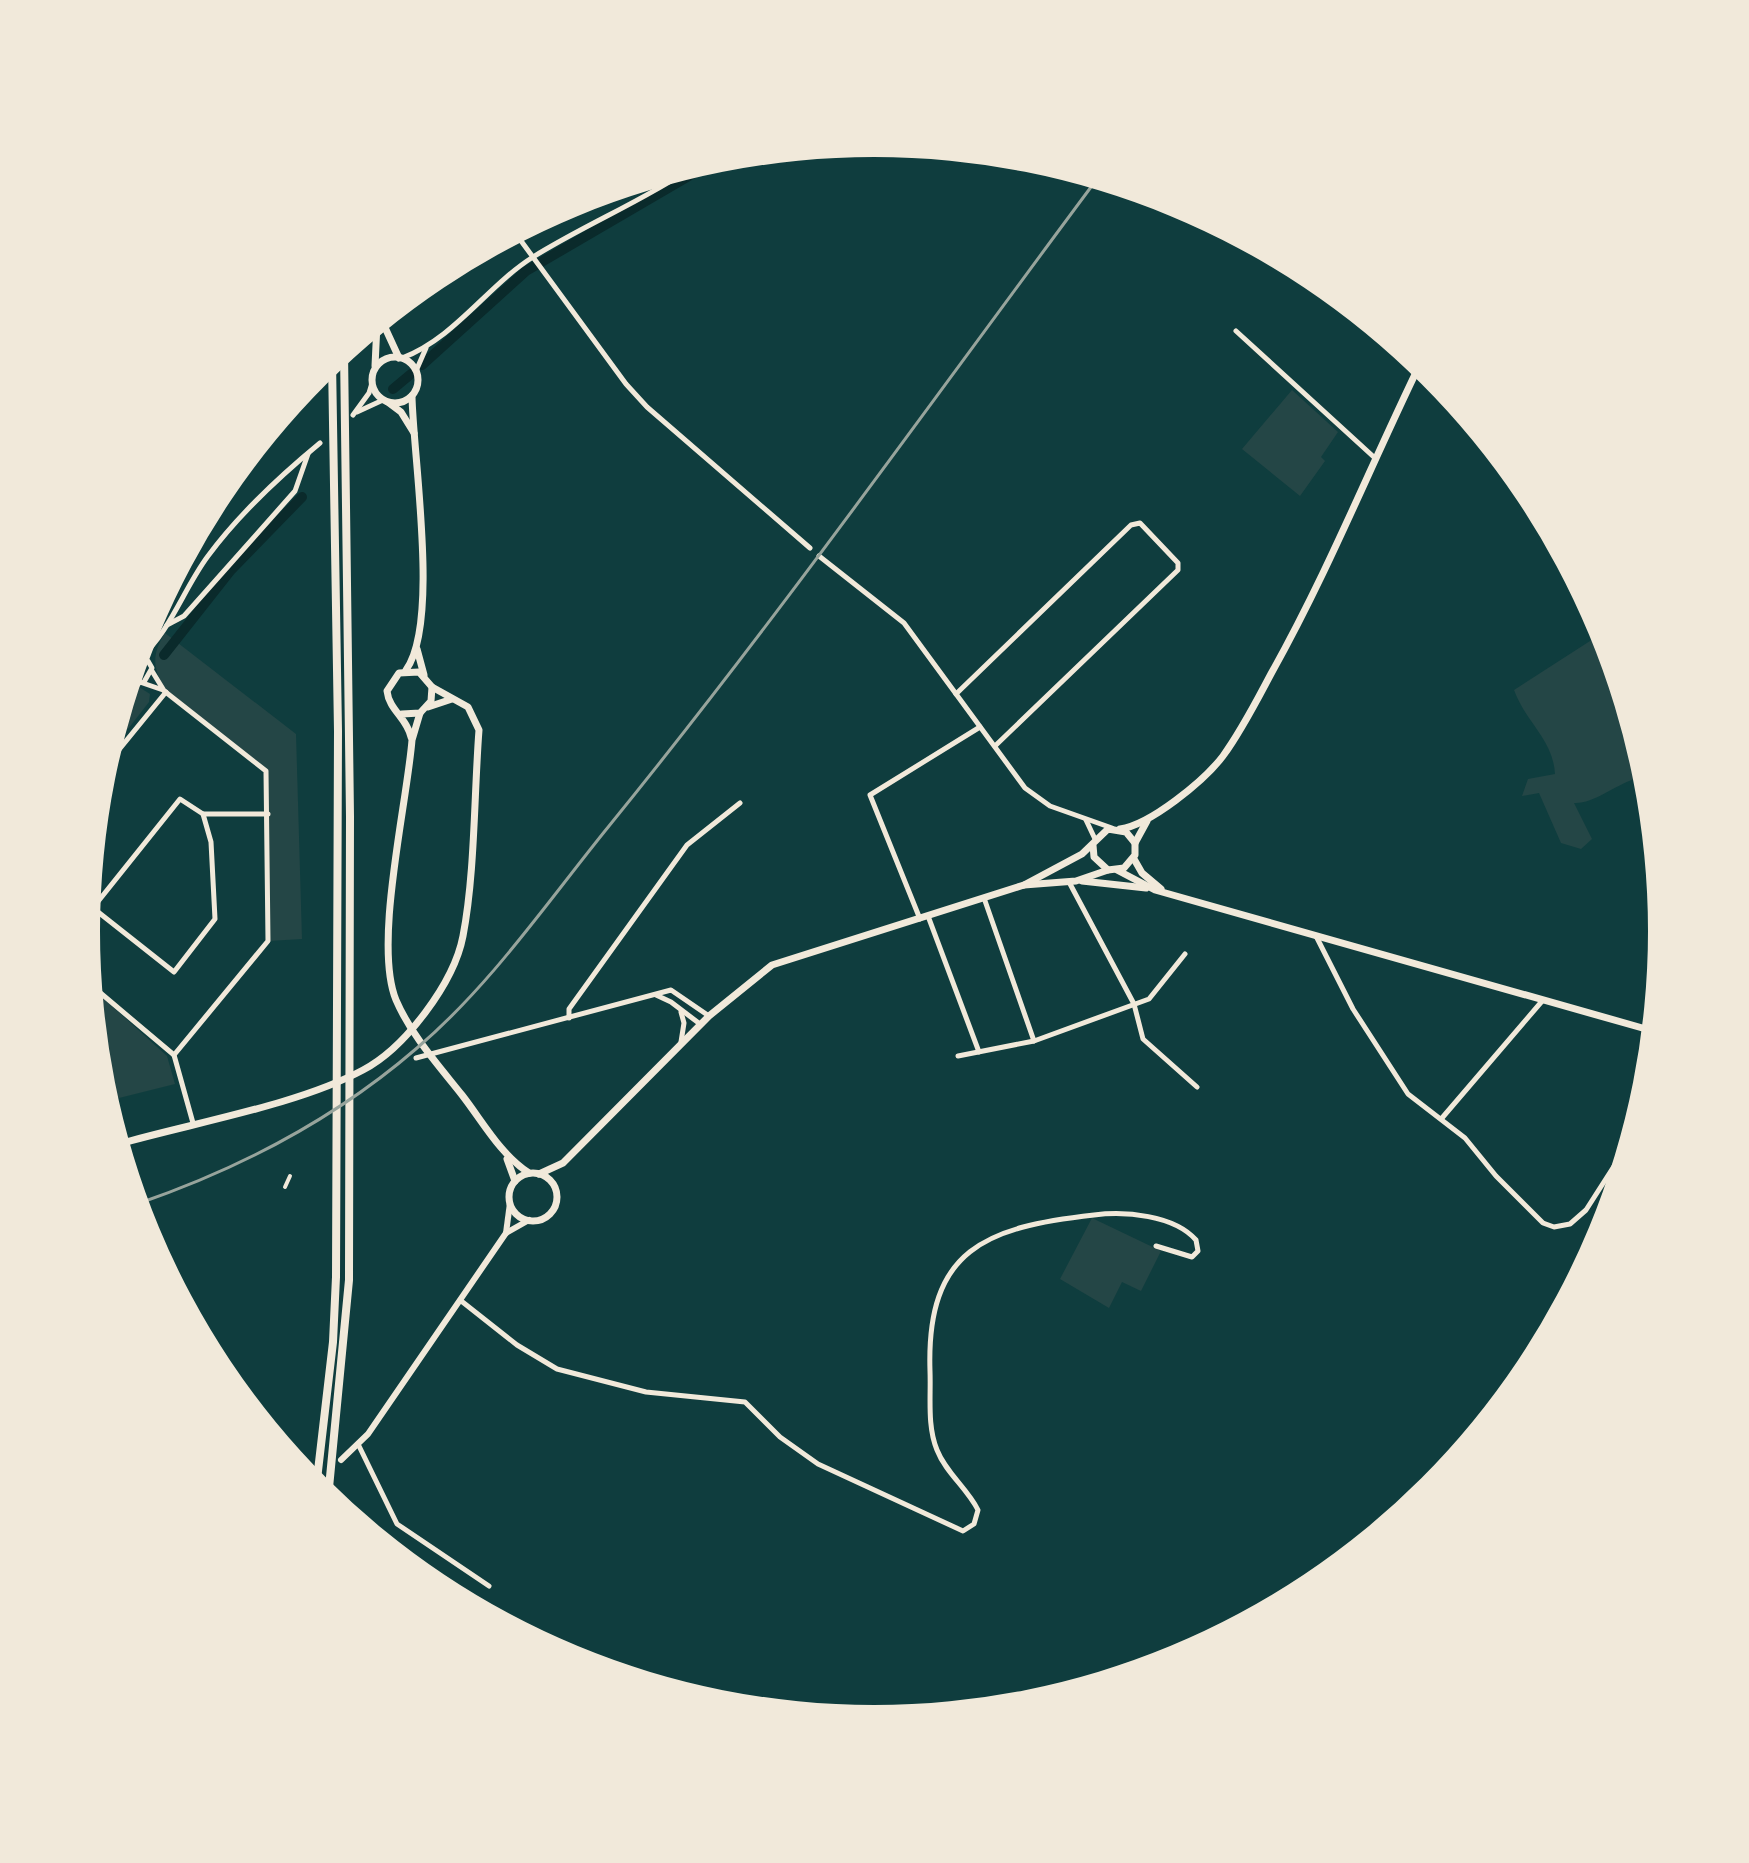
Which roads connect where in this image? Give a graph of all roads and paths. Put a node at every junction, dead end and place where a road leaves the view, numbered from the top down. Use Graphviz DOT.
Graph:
graph roads {
  1 [pos="662,187"];
  2 [pos="522,243"];
  3 [pos="532,258"];
  4 [pos="385,331"];
  5 [pos="1236,331"];
  6 [pos="378,337"];
  7 [pos="427,348"];
  8 [pos="401,358"];
  9 [pos="344,368"];
  10 [pos="375,369"];
  11 [pos="416,371"];
  12 [pos="1414,377"];
  13 [pos="332,379"];
  14 [pos="372,383"];
  15 [pos="412,396"];
  16 [pos="386,401"];
  17 [pos="417,438"];
  18 [pos="320,443"];
  19 [pos="308,453"];
  20 [pos="1376,459"];
  21 [pos="810,548"];
  22 [pos="819,556"];
  23 [pos="164,626"];
  24 [pos="159,634"];
  25 [pos="417,647"];
  26 [pos="154,648"];
  27 [pos="148,665"];
  28 [pos="151,668"];
  29 [pos="406,670"];
  30 [pos="424,675"];
  31 [pos="142,682"];
  32 [pos="432,687"];
  33 [pos="165,691"];
  34 [pos="956,694"];
  35 [pos="452,699"];
  36 [pos="428,707"];
  37 [pos="420,713"];
  38 [pos="402,714"];
  39 [pos="980,727"];
  40 [pos="412,740"];
  41 [pos="123,744"];
  42 [pos="995,746"];
  43 [pos="740,803"];
  44 [pos="203,814"];
  45 [pos="268,814"];
  46 [pos="1083,816"];
  47 [pos="1147,820"];
  48 [pos="1116,828"];
  49 [pos="1094,842"];
  50 [pos="1135,843"];
  51 [pos="1134,859"];
  52 [pos="1055,868"];
  53 [pos="1113,870"];
  54 [pos="1072,882"];
  55 [pos="1059,883"];
  56 [pos="1024,885"];
  57 [pos="1155,890"];
  58 [pos="1166,893"];
  59 [pos="101,898"];
  60 [pos="984,898"];
  61 [pos="101,914"];
  62 [pos="924,917"];
  63 [pos="1316,936"];
  64 [pos="1185,954"];
  65 [pos="103,995"];
  66 [pos="656,995"];
  67 [pos="1543,1000"];
  68 [pos="1134,1004"];
  69 [pos="681,1011"];
  70 [pos="709,1016"];
  71 [pos="569,1019"];
  72 [pos="700,1024"];
  73 [pos="1642,1028"];
  74 [pos="1034,1041"];
  75 [pos="679,1046"];
  76 [pos="979,1052"];
  77 [pos="174,1055"];
  78 [pos="958,1056"];
  79 [pos="416,1058"];
  80 [pos="1197,1087"];
  81 [pos="1442,1118"];
  82 [pos="193,1123"];
  83 [pos="129,1141"];
  84 [pos="505,1153"];
  85 [pos="563,1163"];
  86 [pos="1611,1171"];
  87 [pos="529,1173"];
  88 [pos="539,1174"];
  89 [pos="290,1176"];
  90 [pos="515,1181"];
  91 [pos="554,1184"];
  92 [pos="285,1187"];
  93 [pos="510,1203"];
  94 [pos="529,1220"];
  95 [pos="506,1233"];
  96 [pos="1156,1246"];
  97 [pos="460,1300"];
  98 [pos="359,1446"];
  99 [pos="341,1460"];
  100 [pos="318,1470"];
  101 [pos="330,1482"];
  102 [pos="489,1586"];
  1 -- 3 [label="street"];
  2 -- 3 [label="street"];
  3 -- 7 [label="street"];
  3 -- 21 [label="street"];
  4 -- 8 [label="main road"];
  5 -- 20 [label="street"];
  6 -- 10 [label="main road"];
  7 -- 8 [label="street"];
  7 -- 11 [label="street"];
  8 -- 10 [label="main road"];
  8 -- 11 [label="main road"];
  9 -- 101 [label="highway"];
  10 -- 14 [label="main road"];
  11 -- 15 [label="main road"];
  12 -- 20 [label="main road"];
  13 -- 100 [label="highway"];
  14 -- 16 [label="main road"];
  14 -- 16 [label="street"];
  15 -- 16 [label="main road"];
  15 -- 17 [label="main road"];
  16 -- 17 [label="main road"];
  17 -- 25 [label="main road"];
  18 -- 19 [label="street"];
  19 -- 23 [label="street"];
  19 -- 23 [label="street"];
  20 -- 47 [label="main road"];
  22 -- 34 [label="street"];
  23 -- 24 [label="street"];
  25 -- 29 [label="main road"];
  25 -- 30 [label="main road"];
  26 -- 28 [label="street"];
  27 -- 28 [label="street"];
  28 -- 31 [label="street"];
  28 -- 33 [label="street"];
  29 -- 30 [label="main road"];
  29 -- 38 [label="main road"];
  30 -- 32 [label="main road"];
  31 -- 33 [label="street"];
  32 -- 35 [label="main road"];
  32 -- 36 [label="main road"];
  33 -- 41 [label="street"];
  33 -- 45 [label="street"];
  34 -- 39 [label="street"];
  34 -- 42 [label="street"];
  35 -- 36 [label="main road"];
  35 -- 82 [label="main road"];
  36 -- 37 [label="main road"];
  37 -- 38 [label="main road"];
  37 -- 40 [label="main road"];
  38 -- 40 [label="main road"];
  39 -- 42 [label="street"];
  39 -- 62 [label="street"];
  40 -- 84 [label="main road"];
  42 -- 46 [label="street"];
  43 -- 71 [label="street"];
  44 -- 45 [label="street"];
  44 -- 59 [label="street"];
  44 -- 61 [label="street"];
  45 -- 77 [label="street"];
  46 -- 48 [label="street"];
  46 -- 49 [label="street"];
  47 -- 48 [label="main road"];
  47 -- 50 [label="main road"];
  48 -- 49 [label="main road"];
  48 -- 50 [label="main road"];
  49 -- 52 [label="main road"];
  49 -- 53 [label="main road"];
  50 -- 51 [label="main road"];
  51 -- 53 [label="main road"];
  51 -- 58 [label="main road"];
  52 -- 55 [label="street"];
  52 -- 56 [label="main road"];
  53 -- 54 [label="main road"];
  53 -- 57 [label="main road"];
  54 -- 55 [label="main road"];
  54 -- 57 [label="main road"];
  54 -- 68 [label="street"];
  55 -- 56 [label="main road"];
  56 -- 60 [label="main road"];
  57 -- 58 [label="main road"];
  58 -- 63 [label="main road"];
  60 -- 62 [label="main road"];
  60 -- 74 [label="street"];
  62 -- 70 [label="main road"];
  62 -- 76 [label="street"];
  63 -- 67 [label="main road"];
  63 -- 81 [label="street"];
  64 -- 68 [label="street"];
  65 -- 77 [label="street"];
  66 -- 69 [label="street"];
  66 -- 70 [label="street"];
  66 -- 71 [label="street"];
  67 -- 73 [label="main road"];
  67 -- 81 [label="street"];
  68 -- 74 [label="street"];
  68 -- 80 [label="street"];
  69 -- 72 [label="street"];
  69 -- 75 [label="street"];
  70 -- 72 [label="main road"];
  71 -- 79 [label="street"];
  72 -- 75 [label="main road"];
  74 -- 76 [label="street"];
  75 -- 85 [label="main road"];
  76 -- 78 [label="street"];
  77 -- 82 [label="street"];
  81 -- 86 [label="street"];
  82 -- 83 [label="main road"];
  84 -- 87 [label="main road"];
  84 -- 90 [label="main road"];
  85 -- 88 [label="main road"];
  85 -- 91 [label="main road"];
  87 -- 88 [label="main road"];
  87 -- 90 [label="main road"];
  88 -- 91 [label="main road"];
  89 -- 92 [label="street"];
  90 -- 93 [label="main road"];
  91 -- 94 [label="main road"];
  93 -- 94 [label="main road"];
  93 -- 95 [label="street"];
  94 -- 95 [label="street"];
  95 -- 97 [label="street"];
  96 -- 97 [label="street"];
  97 -- 98 [label="street"];
  98 -- 99 [label="street"];
  98 -- 102 [label="street"];
}
